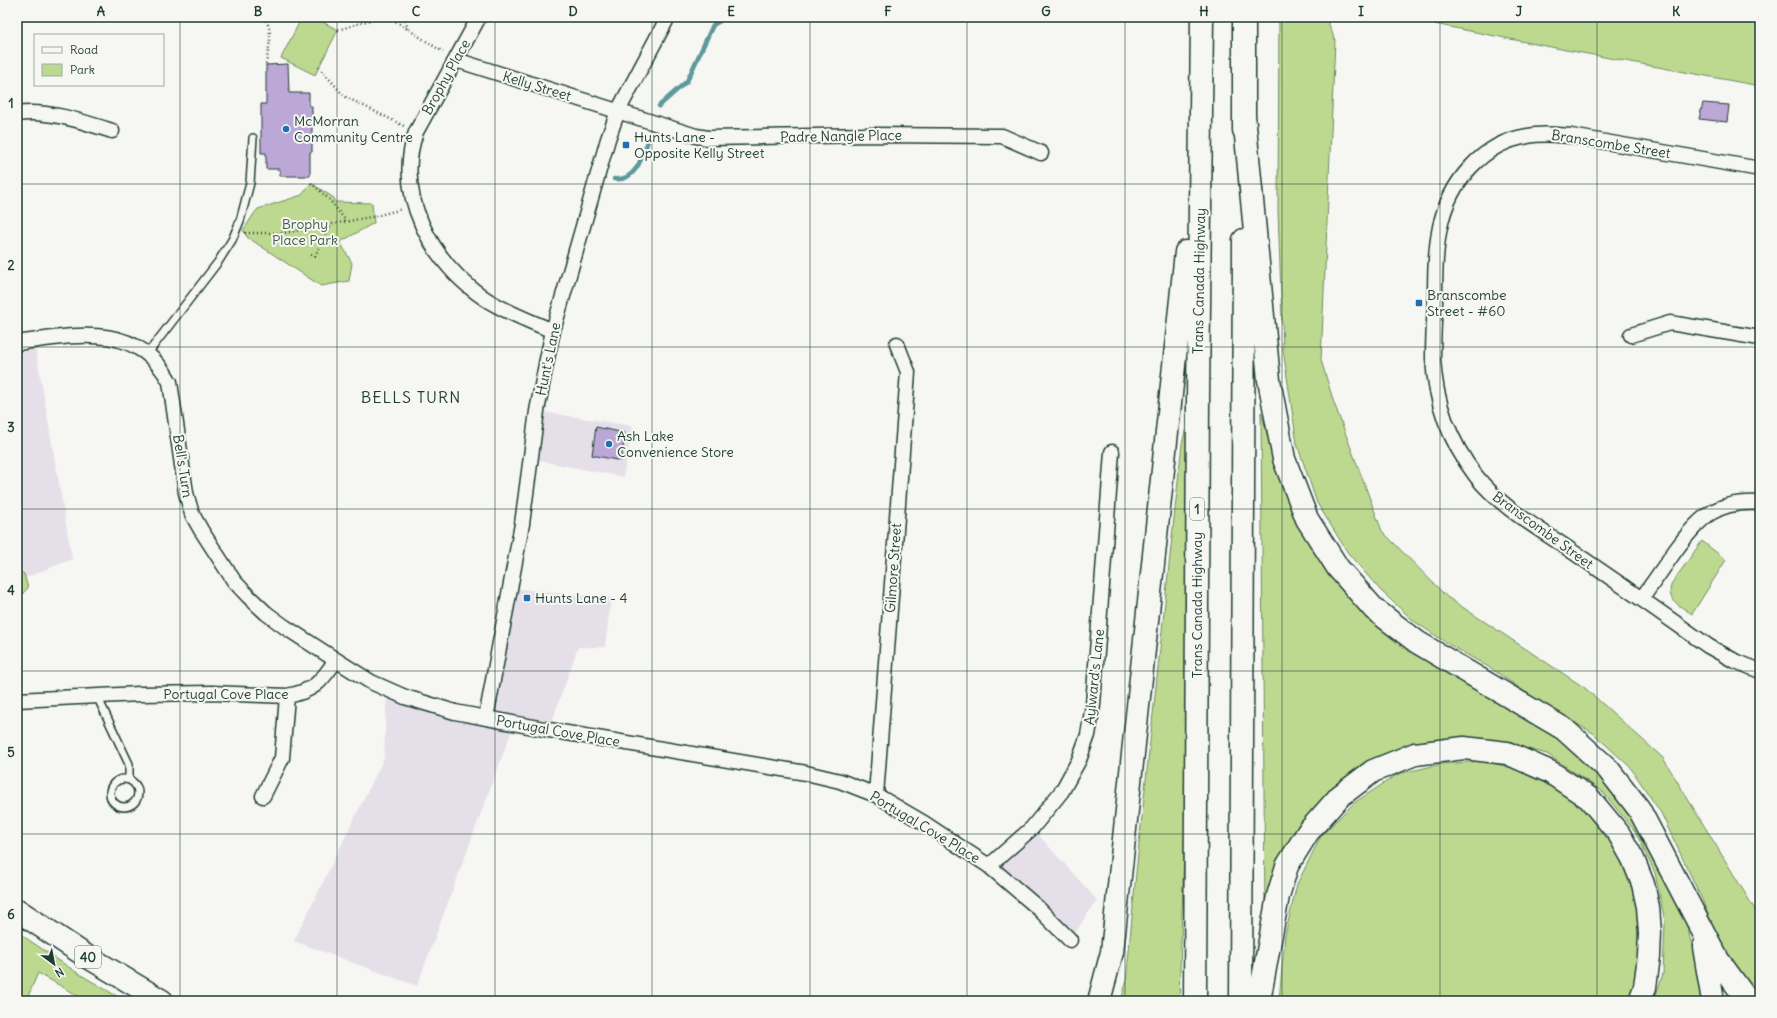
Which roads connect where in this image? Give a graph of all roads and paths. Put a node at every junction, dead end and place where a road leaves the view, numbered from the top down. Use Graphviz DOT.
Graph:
graph roads {
  1 [pos="264,17"];
  2 [pos="284,17"];
  3 [pos="379,17"];
  4 [pos="389,17"];
  5 [pos="404,17"];
  6 [pos="478,17"];
  7 [pos="668,17"];
  8 [pos="1202,17"];
  9 [pos="1244,17"];
  10 [pos="300,20"];
  11 [pos="338,30"];
  12 [pos="408,30"];
  13 [pos="443,52"];
  14 [pos="456,60"];
  15 [pos="266,65"];
  16 [pos="319,67"];
  17 [pos="618,111"];
  18 [pos="17,114"];
  19 [pos="1244,115"];
  20 [pos="1201,117"];
  21 [pos="404,126"];
  22 [pos="112,131"];
  23 [pos="253,138"];
  24 [pos="1041,153"];
  25 [pos="1760,169"];
  26 [pos="311,183"];
  27 [pos="402,209"];
  28 [pos="346,221"];
  29 [pos="331,224"];
  30 [pos="235,233"];
  31 [pos="311,255"];
  32 [pos="553,331"];
  33 [pos="1631,335"];
  34 [pos="1760,338"];
  35 [pos="17,343"];
  36 [pos="897,344"];
  37 [pos="148,353"];
  38 [pos="1112,452"];
  39 [pos="1760,503"];
  40 [pos="1642,598"];
  41 [pos="336,660"];
  42 [pos="1760,671"];
  43 [pos="97,696"];
  44 [pos="287,696"];
  45 [pos="17,700"];
  46 [pos="486,718"];
  47 [pos="129,779"];
  48 [pos="876,795"];
  49 [pos="263,796"];
  50 [pos="989,866"];
  51 [pos="17,910"];
  52 [pos="1699,922"];
  53 [pos="1070,940"];
  54 [pos="162,1001"];
  55 [pos="1099,1001"];
  56 [pos="1195,1001"];
  57 [pos="1241,1001"];
  58 [pos="1259,1001"];
  59 [pos="1640,1001"];
  60 [pos="1713,1001"];
  61 [pos="1748,1001"];
  1 -- 15 [label="path"];
  2 -- 10 [label="path"];
  3 -- 11 [label="path"];
  4 -- 12 [label="path"];
  5 -- 12 [label="path"];
  6 -- 14 [label="street, Brophy Place"];
  7 -- 17 [label="street, Hunt's Lane"];
  8 -- 20 [label="main road, Trans Canada Highway / 1"];
  9 -- 19 [label="main road"];
  12 -- 13 [label="path"];
  14 -- 17 [label="street, Kelly Street"];
  14 -- 32 [label="street, Brophy Place"];
  16 -- 21 [label="path"];
  17 -- 24 [label="street, Padre Nangle Place"];
  17 -- 32 [label="street, Hunt's Lane"];
  18 -- 22 [label="street"];
  19 -- 52 [label="main road"];
  19 -- 57 [label="main road"];
  20 -- 55 [label="main road"];
  20 -- 56 [label="main road, Trans Canada Highway / 1"];
  23 -- 30 [label="lane"];
  25 -- 40 [label="street, Branscombe Street"];
  26 -- 28 [label="path"];
  27 -- 28 [label="path"];
  28 -- 29 [label="path"];
  29 -- 30 [label="path"];
  29 -- 31 [label="path"];
  30 -- 37 [label="lane"];
  32 -- 46 [label="street, Hunt's Lane"];
  33 -- 34 [label="street"];
  35 -- 37 [label="street, Bell's Turn"];
  36 -- 48 [label="street, Gilmore Street"];
  37 -- 41 [label="street, Bell's Turn"];
  38 -- 50 [label="street, Aylward's Lane"];
  39 -- 40 [label="street"];
  40 -- 42 [label="street, Branscombe Street"];
  41 -- 44 [label="street, Portugal Cove Place"];
  41 -- 46 [label="street, Portugal Cove Place"];
  43 -- 44 [label="street, Portugal Cove Place"];
  43 -- 45 [label="street, Portugal Cove Place"];
  43 -- 47 [label="lane"];
  44 -- 49 [label="street"];
  46 -- 48 [label="street, Portugal Cove Place"];
  47 -- 47 [label="lane"];
  48 -- 50 [label="street, Portugal Cove Place"];
  50 -- 53 [label="street, Portugal Cove Place"];
  51 -- 54 [label="main road, 40"];
  52 -- 60 [label="main road"];
  52 -- 61 [label="main road"];
  58 -- 59 [label="main road"];
}
